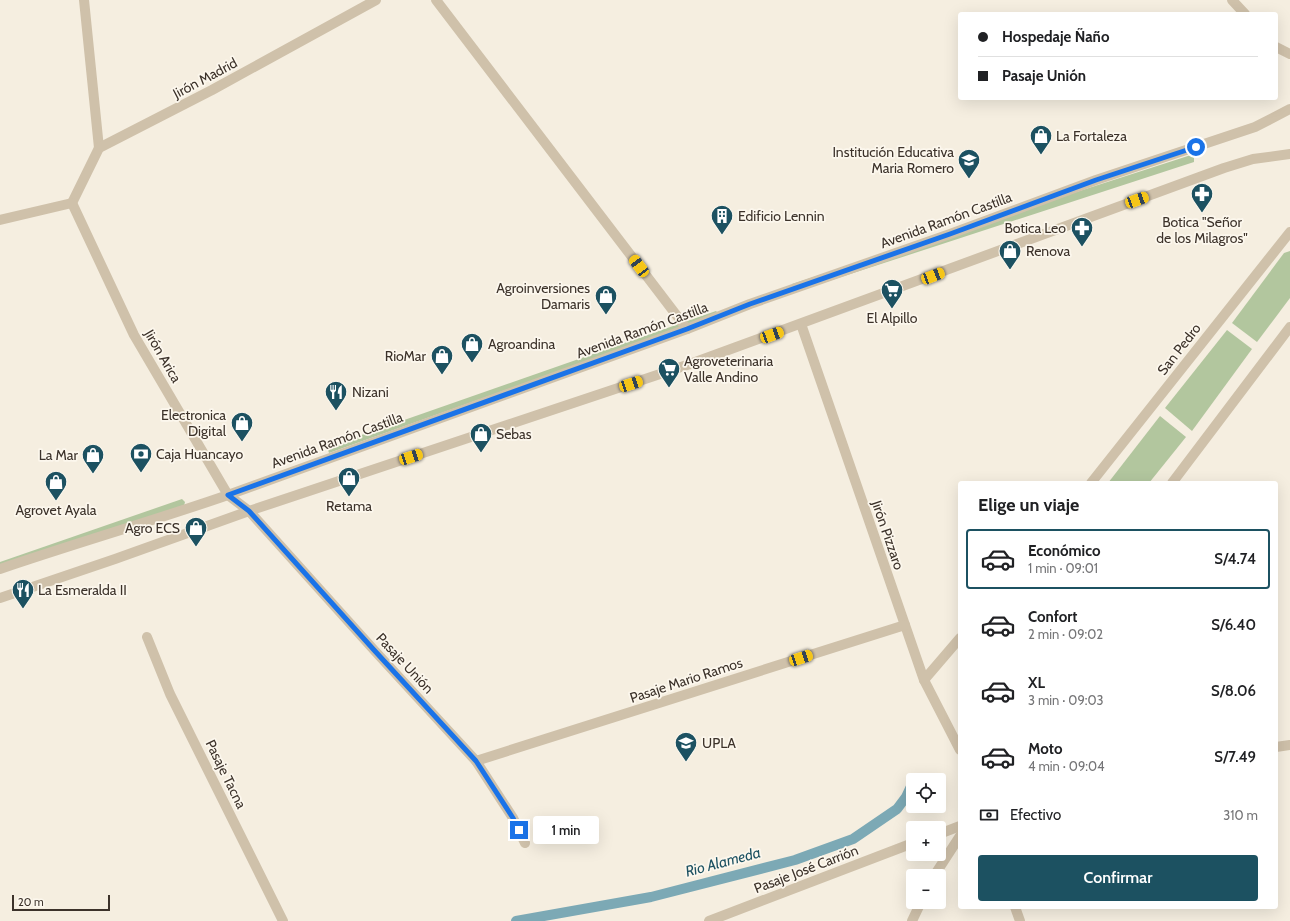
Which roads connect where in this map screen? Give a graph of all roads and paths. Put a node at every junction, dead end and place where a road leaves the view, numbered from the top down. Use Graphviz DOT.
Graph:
graph roads {
  1 [pos="84,0"];
  2 [pos="376,0"];
  3 [pos="436,0"];
  4 [pos="1232,0"];
  5 [pos="1243,12"];
  6 [pos="1278,48"];
  7 [pos="1290,54"];
  8 [pos="1290,109"];
  9 [pos="99,148"];
  10 [pos="1290,154"];
  11 [pos="72,203"];
  12 [pos="0,220"];
  13 [pos="1290,232"];
  14 [pos="801,324"];
  15 [pos="1290,327"];
  16 [pos="687,329"];
  17 [pos="1093,481"];
  18 [pos="1174,481"];
  19 [pos="228,495"];
  20 [pos="249,511"];
  21 [pos="0,569"];
  22 [pos="0,598"];
  23 [pos="904,625"];
  24 [pos="147,637"];
  25 [pos="958,640"];
  26 [pos="924,680"];
  27 [pos="1290,745"];
  28 [pos="958,746"];
  29 [pos="1278,747"];
  30 [pos="476,761"];
  31 [pos="958,827"];
  32 [pos="946,831"];
  33 [pos="958,839"];
  34 [pos="525,843"];
  35 [pos="906,847"];
  36 [pos="939,869"];
  37 [pos="918,909"];
  38 [pos="1016,909"];
  39 [pos="283,921"];
  40 [pos="709,921"];
  41 [pos="912,921"];
  42 [pos="1020,921"];
  1 -- 9 [label="street"];
  2 -- 9 [label="street, Jirón Madrid"];
  3 -- 16 [label="street"];
  4 -- 5 [label="street"];
  6 -- 7 [label="street"];
  8 -- 16 [label="street, Avenida Ramón Castilla"];
  9 -- 11 [label="street"];
  10 -- 14 [label="street"];
  11 -- 12 [label="street"];
  11 -- 19 [label="street, Jirón Arica"];
  13 -- 17 [label="street, San Pedro"];
  14 -- 20 [label="street"];
  14 -- 23 [label="street, Jirón Pizzaro"];
  15 -- 18 [label="street"];
  16 -- 19 [label="street, Avenida Ramón Castilla"];
  19 -- 20 [label="street, Jirón Arica"];
  19 -- 21 [label="street, Avenida Ramón Castilla"];
  20 -- 22 [label="street"];
  20 -- 30 [label="street, Pasaje Unión"];
  23 -- 26 [label="street, Jirón Pizzaro"];
  23 -- 30 [label="street, Pasaje Mario Ramos"];
  24 -- 39 [label="street, Pasaje Tacna"];
  25 -- 26 [label="street"];
  26 -- 28 [label="street, Jirón Pizzaro"];
  27 -- 29 [label="street"];
  30 -- 34 [label="street, Pasaje Unión"];
  31 -- 32 [label="street"];
  33 -- 36 [label="street"];
  35 -- 40 [label="street, Pasaje José Carrión"];
  37 -- 41 [label="street"];
  38 -- 42 [label="street"];
}
